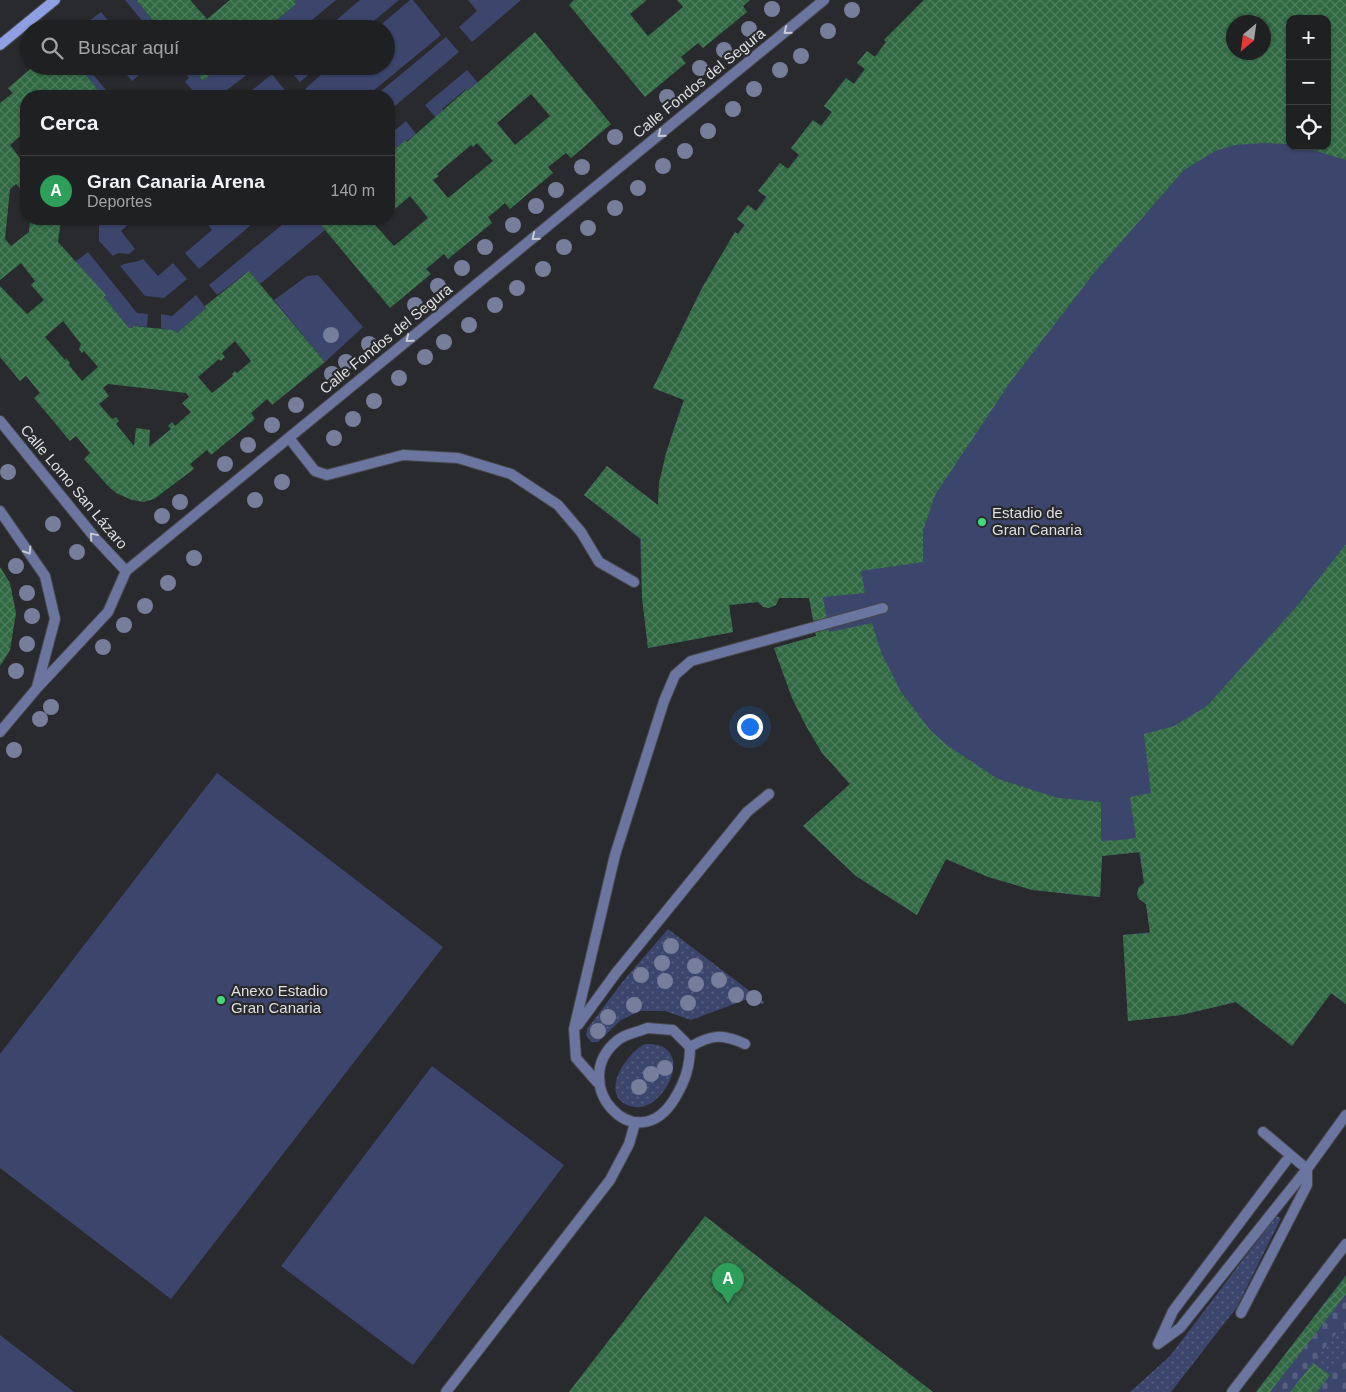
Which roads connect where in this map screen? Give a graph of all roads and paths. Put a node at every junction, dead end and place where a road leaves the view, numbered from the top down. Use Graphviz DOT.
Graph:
graph roads {
  1 [pos="55,0"];
  2 [pos="824,0"];
  3 [pos="31,20"];
  4 [pos="20,29"];
  5 [pos="0,45"];
  6 [pos="0,421"];
  7 [pos="288,438"];
  8 [pos="0,511"];
  9 [pos="126,571"];
  10 [pos="634,582"];
  11 [pos="883,608"];
  12 [pos="37,688"];
  13 [pos="0,732"];
  14 [pos="769,794"];
  15 [pos="574,1029"];
  16 [pos="745,1044"];
  17 [pos="690,1047"];
  18 [pos="597,1082"];
  19 [pos="1346,1115"];
  20 [pos="635,1123"];
  21 [pos="1263,1132"];
  22 [pos="1286,1161"];
  23 [pos="1307,1169"];
  24 [pos="1346,1244"];
  25 [pos="1241,1313"];
  26 [pos="446,1392"];
  27 [pos="1232,1392"];
  1 -- 3 [label="street"];
  2 -- 7 [label="street, Calle Fondos del Segura, one-way"];
  4 -- 5 [label="street"];
  9 -- 6 [label="street, Calle Lomo San Lázaro, one-way"];
  7 -- 9 [label="street, Calle Fondos del Segura"];
  7 -- 10 [label="street"];
  8 -- 12 [label="street, one-way"];
  9 -- 12 [label="street, Calle Fondos del Segura"];
  11 -- 15 [label="street"];
  12 -- 13 [label="street, Calle Fondos del Segura"];
  14 -- 15 [label="street"];
  15 -- 18 [label="street"];
  16 -- 17 [label="street"];
  17 -- 18 [label="street"];
  17 -- 20 [label="street"];
  18 -- 20 [label="street"];
  19 -- 23 [label="street"];
  20 -- 26 [label="street"];
  21 -- 23 [label="street"];
  22 -- 23 [label="street"];
  23 -- 25 [label="street"];
  24 -- 27 [label="street"];
}
